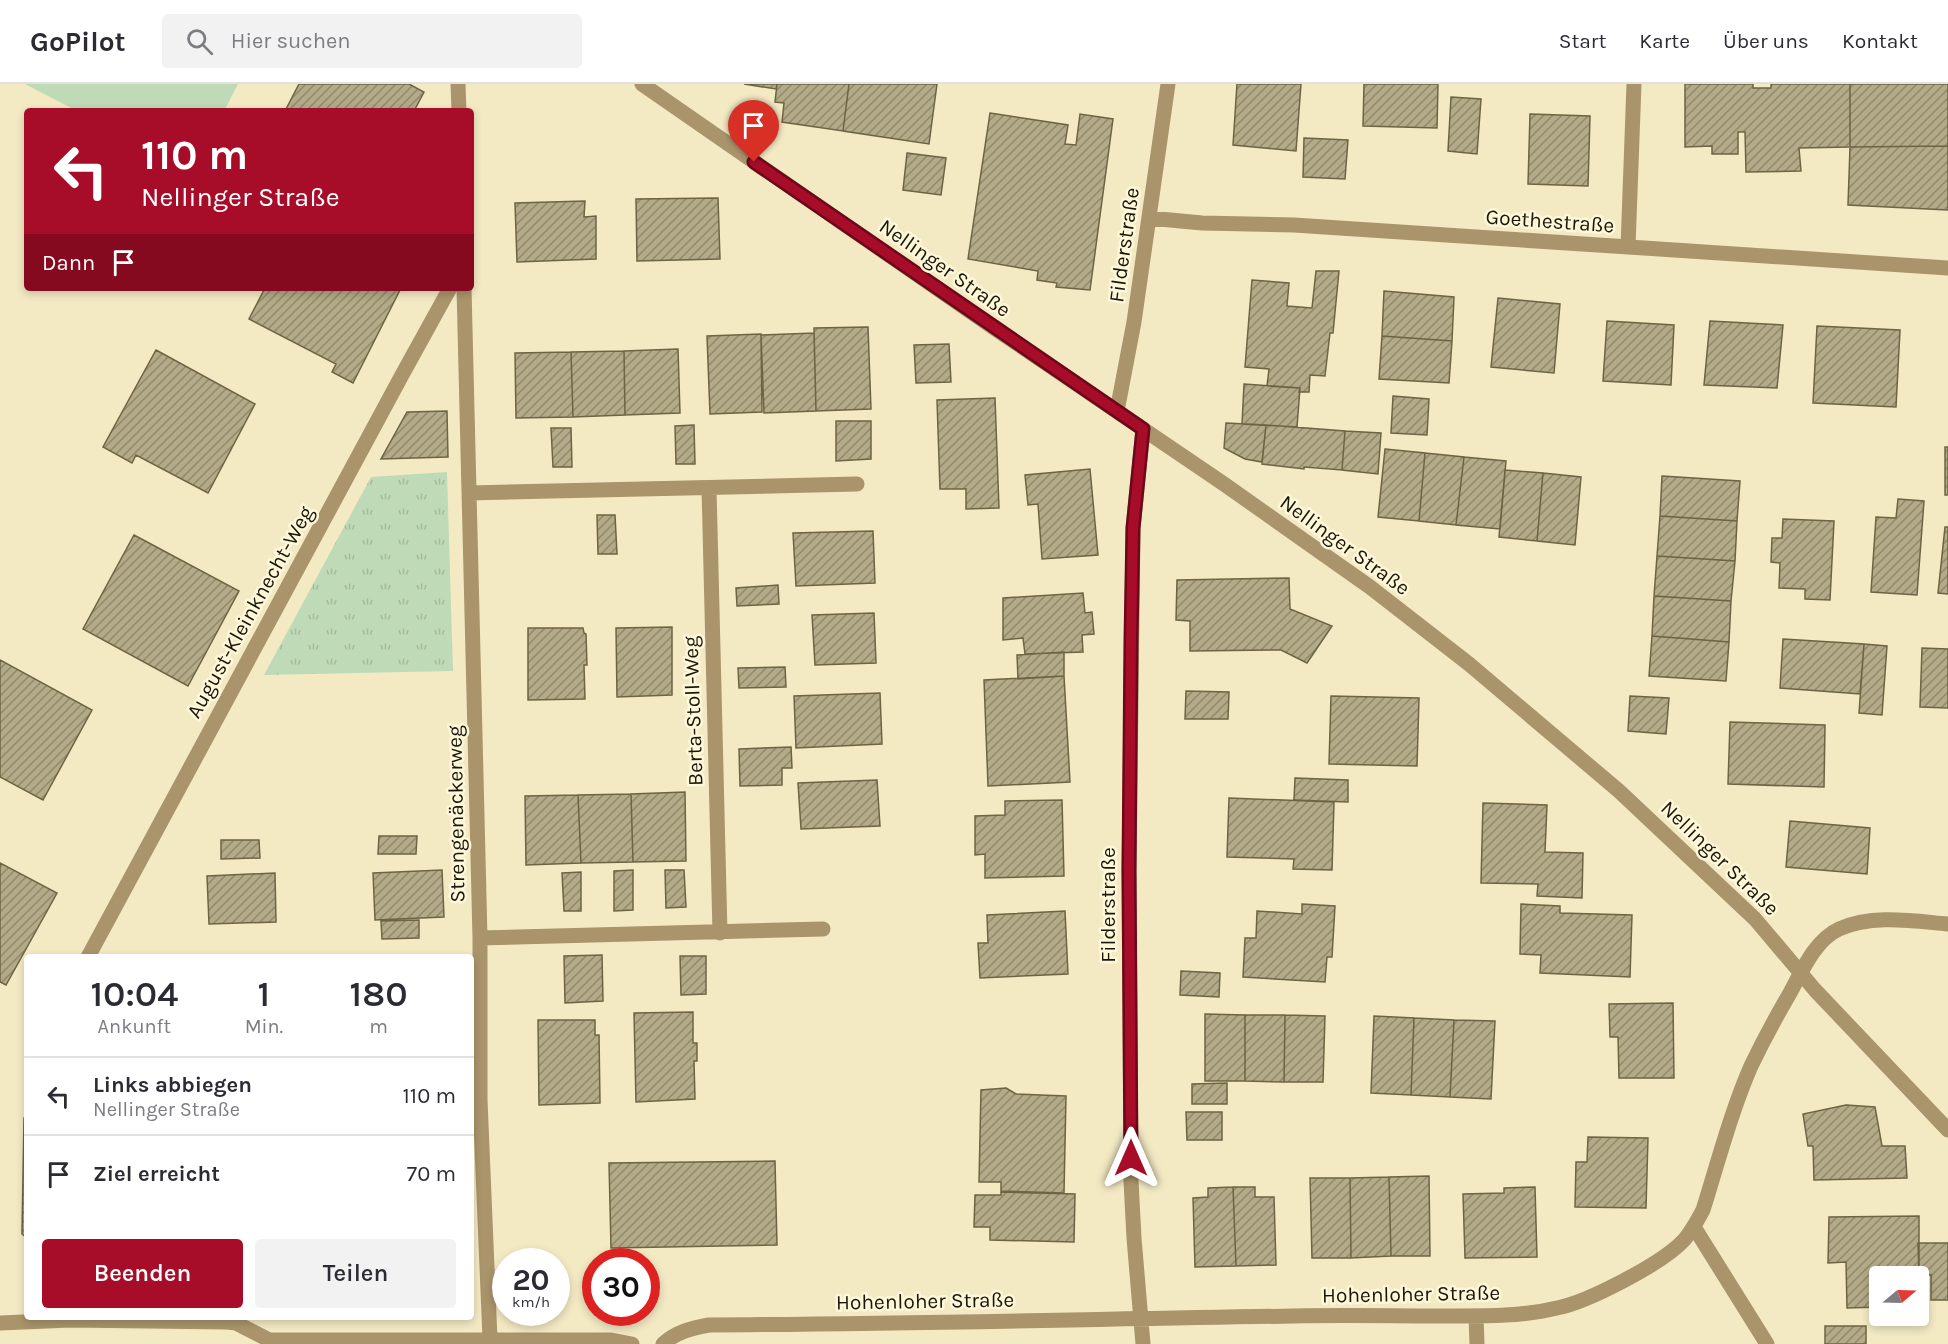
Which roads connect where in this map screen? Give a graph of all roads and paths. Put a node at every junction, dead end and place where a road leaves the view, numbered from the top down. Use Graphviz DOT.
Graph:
graph roads {
  1 [pos="458,84"];
  2 [pos="642,84"];
  3 [pos="1168,84"];
  4 [pos="1634,84"];
  5 [pos="459,108"];
  6 [pos="1149,218"];
  7 [pos="1628,247"];
  8 [pos="1948,268"];
  9 [pos="448,291"];
  10 [pos="464,291"];
  11 [pos="1117,411"];
  12 [pos="1143,429"];
  13 [pos="856,484"];
  14 [pos="709,488"];
  15 [pos="470,493"];
  16 [pos="1948,924"];
  17 [pos="823,929"];
  18 [pos="720,933"];
  19 [pos="480,938"];
  20 [pos="90,954"];
  21 [pos="1801,973"];
  22 [pos="1948,1130"];
  23 [pos="1694,1227"];
  24 [pos="1476,1316"];
  25 [pos="1140,1319"];
  26 [pos="0,1323"];
  27 [pos="490,1339"];
  28 [pos="269,1342"];
  29 [pos="632,1344"];
  30 [pos="663,1344"];
  31 [pos="1143,1344"];
  32 [pos="1477,1344"];
  33 [pos="1767,1344"];
  1 -- 5 [label="street"];
  2 -- 11 [label="street, Nellinger Straße"];
  3 -- 6 [label="street, Filderstraße"];
  4 -- 7 [label="street"];
  6 -- 7 [label="street, Goethestraße"];
  6 -- 11 [label="street, Filderstraße"];
  7 -- 8 [label="street, Goethestraße"];
  9 -- 20 [label="street, August-Kleinknecht-Weg"];
  10 -- 15 [label="street, Strengenäckerweg"];
  11 -- 12 [label="street, Nellinger Straße"];
  12 -- 21 [label="street, Nellinger Straße"];
  12 -- 25 [label="street, Filderstraße"];
  13 -- 14 [label="street"];
  14 -- 15 [label="street"];
  14 -- 18 [label="street, Berta-Stoll-Weg"];
  15 -- 19 [label="street, Strengenäckerweg"];
  16 -- 21 [label="street, Hohenloher Straße"];
  17 -- 18 [label="street"];
  18 -- 19 [label="street"];
  19 -- 27 [label="street, Strengenäckerweg"];
  21 -- 22 [label="street, Nellinger Straße"];
  21 -- 23 [label="street, Hohenloher Straße"];
  23 -- 24 [label="street, Hohenloher Straße"];
  23 -- 33 [label="street"];
  24 -- 25 [label="street, Hohenloher Straße"];
  24 -- 32 [label="street"];
  25 -- 30 [label="street, Hohenloher Straße"];
  25 -- 31 [label="street, Filderstraße"];
  26 -- 28 [label="street"];
  27 -- 28 [label="street"];
  27 -- 29 [label="street"];
}
